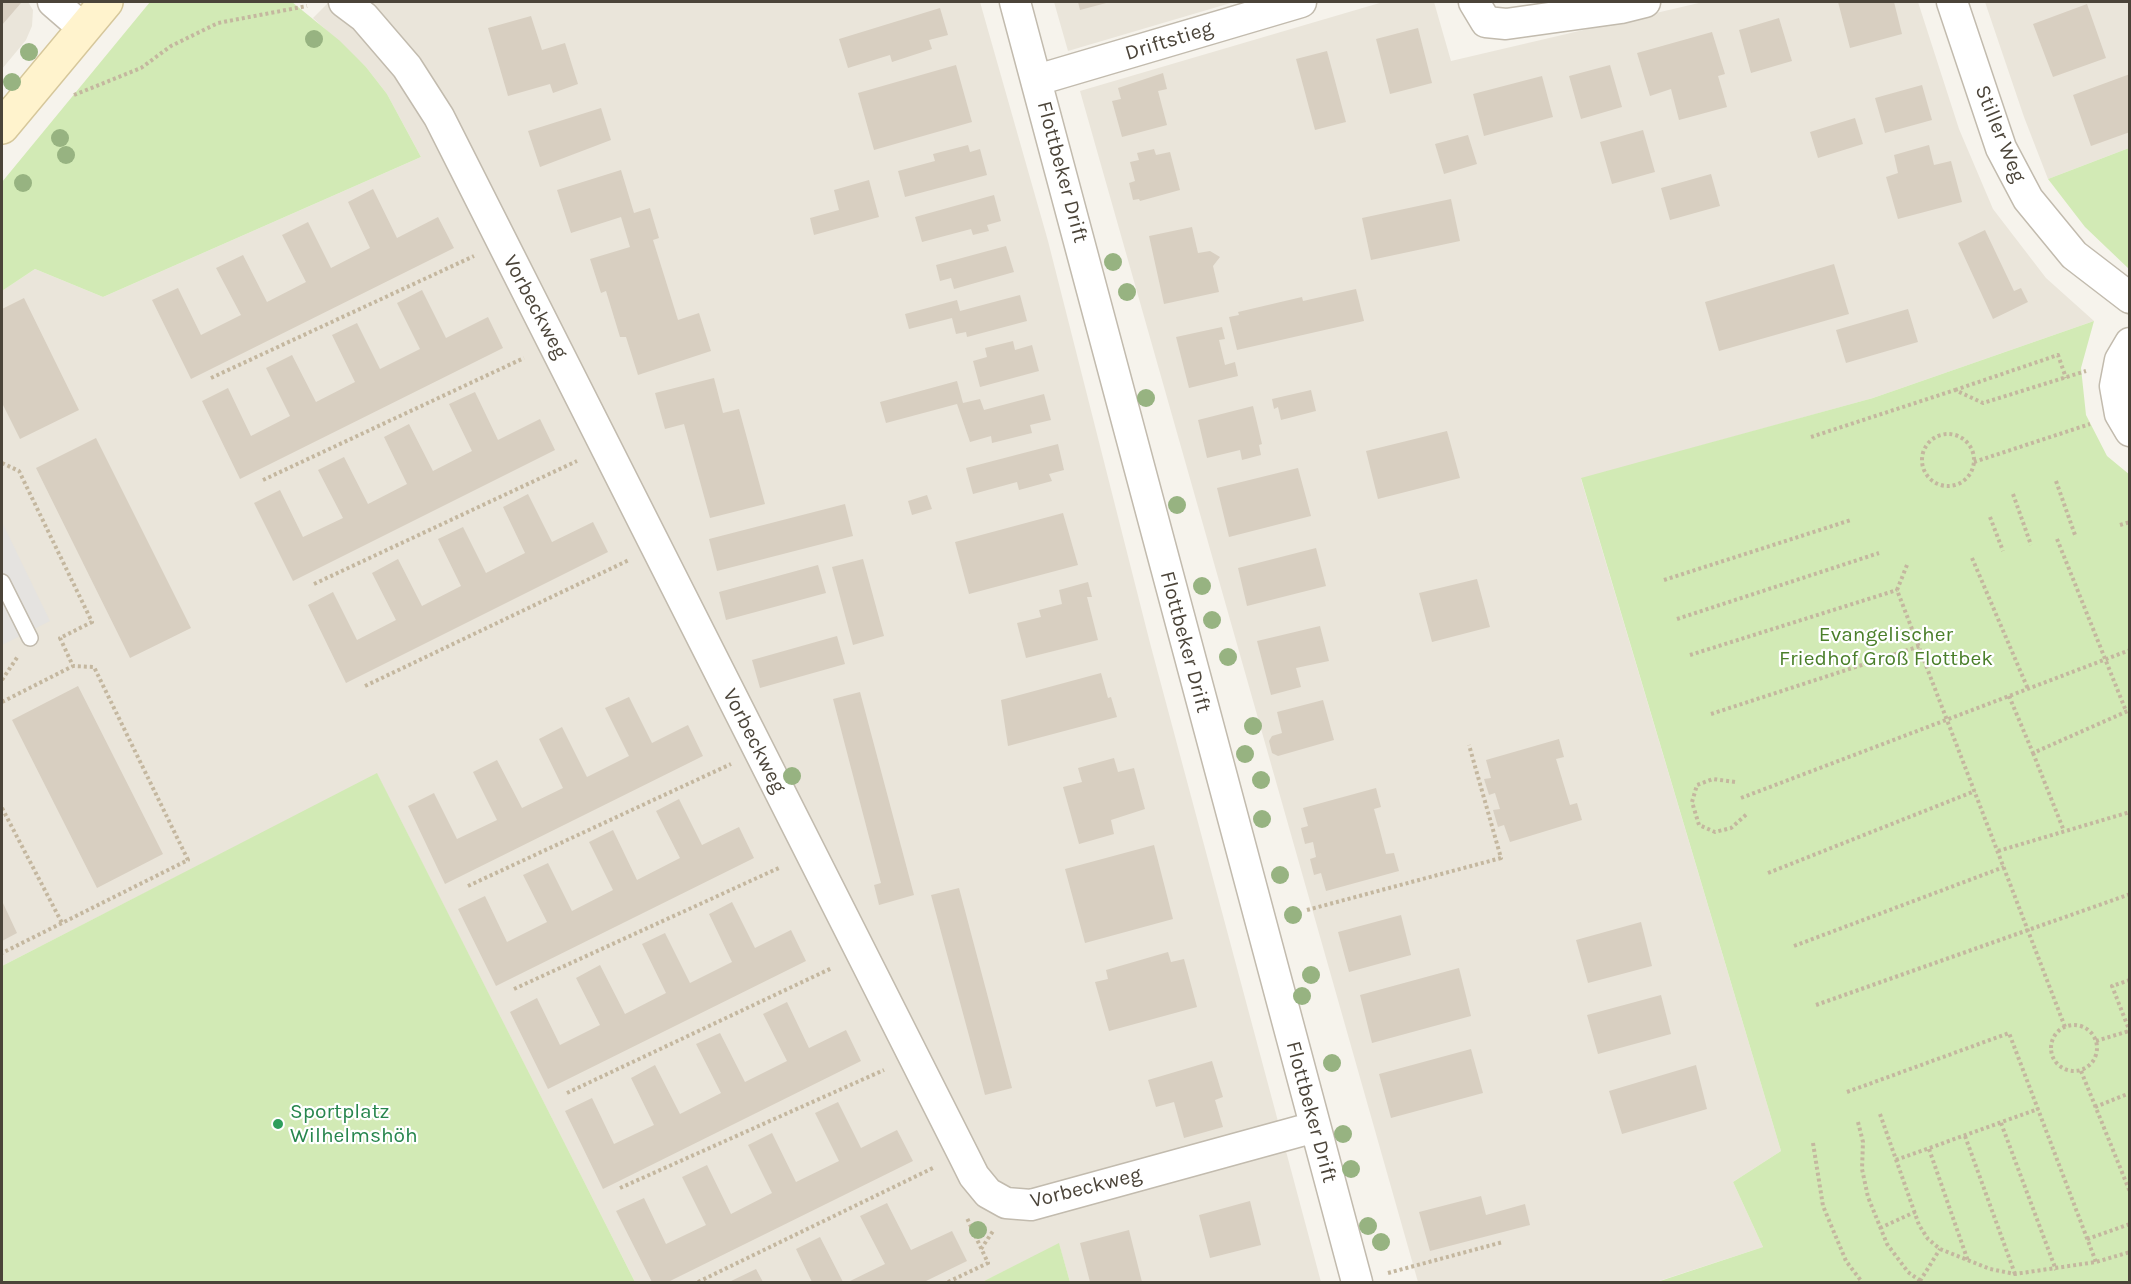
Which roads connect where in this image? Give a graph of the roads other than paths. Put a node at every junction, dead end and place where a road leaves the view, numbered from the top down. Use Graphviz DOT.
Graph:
graph roads {
  1 [pos="54,2"];
  2 [pos="106,2"];
  3 [pos="344,2"];
  4 [pos="1015,2"];
  5 [pos="1301,2"];
  6 [pos="1474,2"];
  7 [pos="1645,2"];
  8 [pos="1952,2"];
  9 [pos="83,28"];
  10 [pos="1037,80"];
  11 [pos="2,127"];
  12 [pos="2130,298"];
  13 [pos="2125,351"];
  14 [pos="2125,423"];
  15 [pos="2,582"];
  16 [pos="30,638"];
  17 [pos="1315,1127"];
  18 [pos="1357,1282"];
  1 -- 9 [label="street"];
  2 -- 9 [label="street"];
  3 -- 17 [label="street, Vorbeckweg"];
  4 -- 10 [label="street, Flottbeker Drift"];
  5 -- 10 [label="street, Driftstieg"];
  6 -- 7 [label="street"];
  8 -- 12 [label="street, Stiller Weg"];
  9 -- 11 [label="street"];
  10 -- 17 [label="street, Flottbeker Drift"];
  13 -- 14 [label="street"];
  15 -- 16 [label="lane"];
  17 -- 18 [label="street, Flottbeker Drift"];
}
